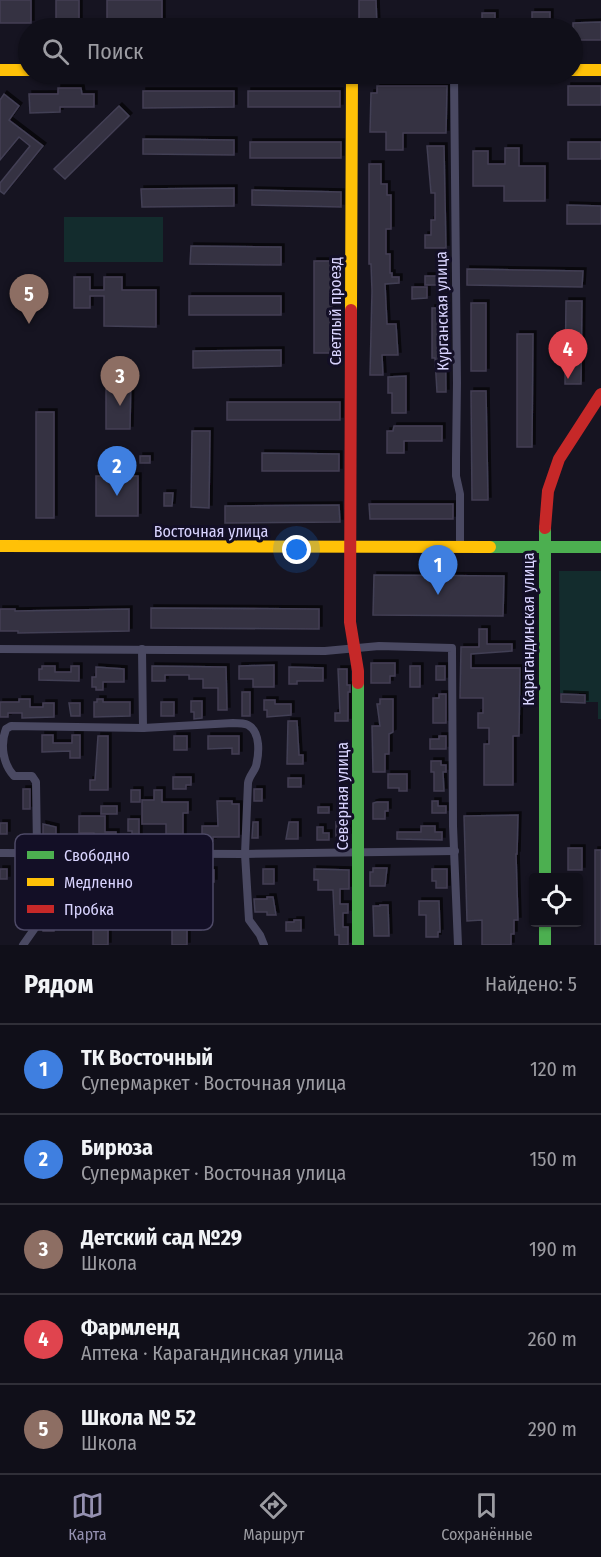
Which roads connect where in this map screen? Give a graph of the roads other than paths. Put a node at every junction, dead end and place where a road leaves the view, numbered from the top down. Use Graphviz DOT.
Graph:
graph roads {
  1 [pos="0,70"];
  2 [pos="18,70"];
  3 [pos="583,70"];
  4 [pos="601,70"];
  5 [pos="352,84"];
  6 [pos="454,84"];
  7 [pos="601,394"];
  8 [pos="0,546"];
  9 [pos="601,546"];
  10 [pos="544,547"];
  11 [pos="350,548"];
  12 [pos="460,548"];
  13 [pos="354,648"];
  14 [pos="0,649"];
  15 [pos="142,649"];
  16 [pos="143,728"];
  17 [pos="36,834"];
  18 [pos="455,851"];
  19 [pos="359,853"];
  20 [pos="213,854"];
  21 [pos="245,854"];
  22 [pos="545,873"];
  23 [pos="545,927"];
  24 [pos="32,930"];
  25 [pos="23,945"];
  26 [pos="264,945"];
  27 [pos="358,945"];
  28 [pos="458,945"];
  29 [pos="545,945"];
  1 -- 2 [label="main road"];
  3 -- 4 [label="main road"];
  5 -- 11 [label="main road, Светлый проезд"];
  6 -- 12 [label="street, Курганская улица"];
  7 -- 10 [label="main road, Карагандинская улица"];
  8 -- 11 [label="main road, Восточная улица"];
  9 -- 10 [label="main road, Восточная улица"];
  10 -- 12 [label="main road, Восточная улица"];
  10 -- 22 [label="main road, Карагандинская улица"];
  11 -- 12 [label="main road, Восточная улица"];
  11 -- 13 [label="main road, Светлый проезд"];
  13 -- 15 [label="street"];
  13 -- 18 [label="street"];
  13 -- 19 [label="main road, Северная улица"];
  14 -- 15 [label="street"];
  15 -- 16 [label="street"];
  16 -- 17 [label="street"];
  16 -- 21 [label="street"];
  18 -- 19 [label="street"];
  18 -- 28 [label="street"];
  19 -- 21 [label="street"];
  19 -- 27 [label="main road, Северная улица"];
  20 -- 21 [label="street"];
  21 -- 26 [label="street"];
  23 -- 29 [label="main road"];
  24 -- 25 [label="street"];
}
